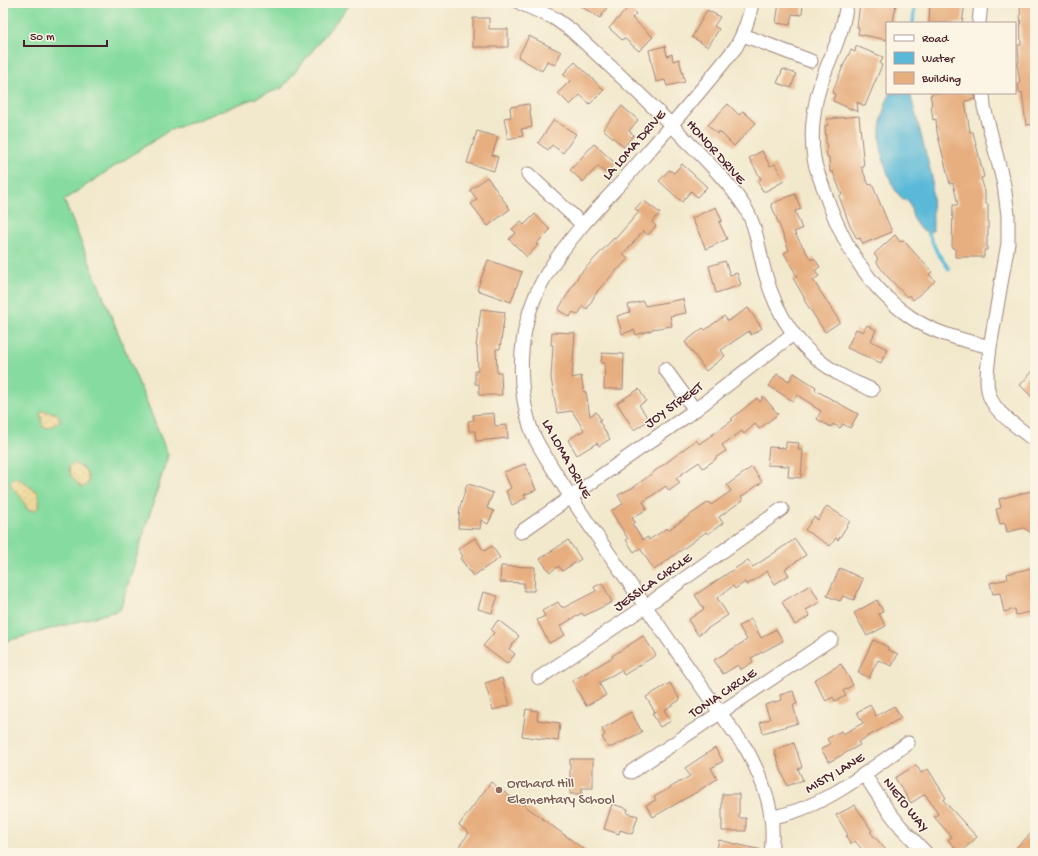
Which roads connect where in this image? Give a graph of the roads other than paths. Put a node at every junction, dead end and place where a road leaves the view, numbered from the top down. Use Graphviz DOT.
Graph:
graph roads {
  1 [pos="520,3"];
  2 [pos="752,3"];
  3 [pos="847,3"];
  4 [pos="981,3"];
  5 [pos="979,22"];
  6 [pos="743,35"];
  7 [pos="811,62"];
  8 [pos="982,94"];
  9 [pos="672,125"];
  10 [pos="528,174"];
  11 [pos="583,225"];
  12 [pos="793,334"];
  13 [pos="990,347"];
  14 [pos="665,369"];
  15 [pos="872,390"];
  16 [pos="695,410"];
  17 [pos="1035,441"];
  18 [pos="570,497"];
  19 [pos="782,508"];
  20 [pos="521,532"];
  21 [pos="646,606"];
  22 [pos="831,639"];
  23 [pos="539,678"];
  24 [pos="720,713"];
  25 [pos="908,743"];
  26 [pos="631,772"];
  27 [pos="864,774"];
  28 [pos="772,817"];
  29 [pos="771,853"];
  30 [pos="926,853"];
  1 -- 9 [label="street, HONOR DRIVE"];
  2 -- 6 [label="street, LA LOMA DRIVE"];
  3 -- 13 [label="street"];
  4 -- 5 [label="street"];
  6 -- 7 [label="street"];
  6 -- 9 [label="street, LA LOMA DRIVE"];
  8 -- 13 [label="street"];
  9 -- 11 [label="street, LA LOMA DRIVE"];
  9 -- 12 [label="street, HONOR DRIVE"];
  10 -- 11 [label="street"];
  11 -- 18 [label="street, LA LOMA DRIVE"];
  12 -- 15 [label="street, HONOR DRIVE"];
  12 -- 16 [label="street, JOY STREET"];
  13 -- 17 [label="street"];
  14 -- 16 [label="street"];
  16 -- 18 [label="street, JOY STREET"];
  18 -- 20 [label="street, JOY STREET"];
  18 -- 21 [label="street, LA LOMA DRIVE"];
  19 -- 21 [label="street, JESSICA CIRCLE"];
  21 -- 23 [label="street, JESSICA CIRCLE"];
  21 -- 24 [label="street, LA LOMA DRIVE"];
  22 -- 24 [label="street, TONIA CIRCLE"];
  24 -- 26 [label="street, TONIA CIRCLE"];
  24 -- 28 [label="street, LA LOMA DRIVE"];
  25 -- 27 [label="street, MISTY LANE"];
  27 -- 28 [label="street, MISTY LANE"];
  27 -- 30 [label="street, NIETO WAY"];
  28 -- 29 [label="street, LA LOMA DRIVE"];
}
